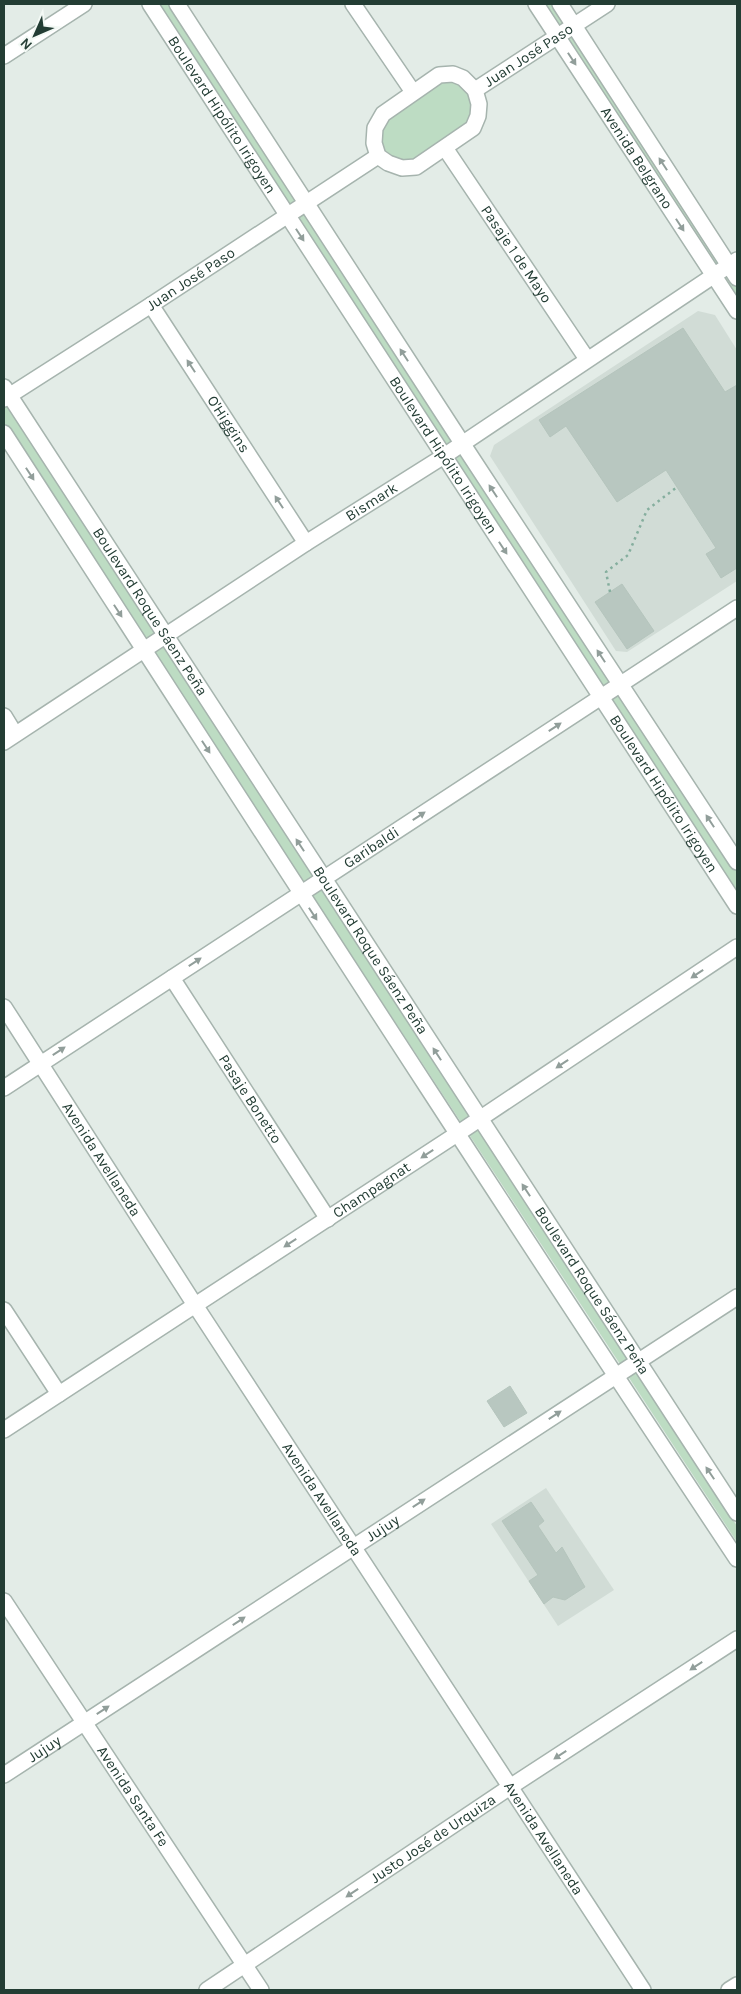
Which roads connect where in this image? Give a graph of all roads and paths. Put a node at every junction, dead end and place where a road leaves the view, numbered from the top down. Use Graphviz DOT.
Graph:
graph roads {
  1 [pos="84,4"];
  2 [pos="150,4"];
  3 [pos="176,4"];
  4 [pos="354,4"];
  5 [pos="536,4"];
  6 [pos="560,4"];
  7 [pos="607,4"];
  8 [pos="574,25"];
  9 [pos="557,36"];
  10 [pos="4,56"];
  11 [pos="475,90"];
  12 [pos="414,92"];
  13 [pos="445,148"];
  14 [pos="378,156"];
  15 [pos="306,203"];
  16 [pos="288,215"];
  17 [pos="734,268"];
  18 [pos="714,275"];
  19 [pos="151,305"];
  20 [pos="737,311"];
  21 [pos="587,359"];
  22 [pos="6,394"];
  23 [pos="4,433"];
  24 [pos="462,444"];
  25 [pos="444,456"];
  26 [pos="677,488"];
  27 [pos="306,543"];
  28 [pos="610,592"];
  29 [pos="737,608"];
  30 [pos="164,635"];
  31 [pos="144,650"];
  32 [pos="620,684"];
  33 [pos="600,698"];
  34 [pos="4,716"];
  35 [pos="9,738"];
  36 [pos="737,862"];
  37 [pos="323,879"];
  38 [pos="300,894"];
  39 [pos="737,906"];
  40 [pos="737,946"];
  41 [pos="172,978"];
  42 [pos="4,1008"];
  43 [pos="40,1064"];
  44 [pos="4,1088"];
  45 [pos="480,1119"];
  46 [pos="457,1134"];
  47 [pos="328,1219"];
  48 [pos="737,1297"];
  49 [pos="195,1305"];
  50 [pos="4,1310"];
  51 [pos="637,1362"];
  52 [pos="615,1376"];
  53 [pos="60,1394"];
  54 [pos="4,1430"];
  55 [pos="737,1513"];
  56 [pos="353,1546"];
  57 [pos="737,1559"];
  58 [pos="4,1601"];
  59 [pos="737,1639"];
  60 [pos="85,1722"];
  61 [pos="4,1775"];
  62 [pos="510,1788"];
  63 [pos="245,1965"];
  64 [pos="737,1985"];
  65 [pos="207,1990"];
  66 [pos="261,1990"];
  67 [pos="643,1990"];
  68 [pos="729,1990"];
  1 -- 10 [label="street"];
  2 -- 16 [label="street, Boulevard Hipólito Irigoyen"];
  3 -- 15 [label="street, Boulevard Hipólito Irigoyen"];
  4 -- 12 [label="street"];
  5 -- 9 [label="street, Avenida Belgrano"];
  6 -- 8 [label="street, Avenida Belgrano"];
  7 -- 8 [label="street, Juan José Paso"];
  8 -- 9 [label="street, Juan José Paso"];
  17 -- 8 [label="street, Avenida Belgrano, one-way"];
  9 -- 11 [label="street, Juan José Paso"];
  9 -- 18 [label="street, Avenida Belgrano, one-way"];
  11 -- 12 [label="street, Juan José Paso"];
  11 -- 13 [label="street, Juan José Paso"];
  12 -- 14 [label="street, Juan José Paso"];
  13 -- 14 [label="street, Juan José Paso"];
  13 -- 21 [label="street, Pasaje 1 de Mayo"];
  14 -- 15 [label="street, Juan José Paso"];
  15 -- 16 [label="street, Juan José Paso"];
  24 -- 15 [label="street, Boulevard Hipólito Irigoyen, one-way"];
  16 -- 19 [label="street, Juan José Paso"];
  16 -- 25 [label="street, Boulevard Hipólito Irigoyen, one-way"];
  17 -- 18 [label="street, Bismark"];
  18 -- 20 [label="street, Avenida Belgrano"];
  18 -- 21 [label="street, Bismark"];
  19 -- 22 [label="street, Juan José Paso"];
  27 -- 19 [label="street, O'Higgins, one-way"];
  21 -- 24 [label="street, Bismark"];
  22 -- 30 [label="street, Boulevard Roque Sáenz Peña"];
  23 -- 31 [label="street, Boulevard Roque Sáenz Peña, one-way"];
  24 -- 25 [label="street, Bismark"];
  32 -- 24 [label="street, Boulevard Hipólito Irigoyen, one-way"];
  25 -- 27 [label="street, Bismark"];
  25 -- 33 [label="street, Boulevard Hipólito Irigoyen, one-way"];
  26 -- 28 [label="path"];
  27 -- 30 [label="street, Bismark"];
  29 -- 32 [label="street, Garibaldi"];
  30 -- 31 [label="street, Bismark"];
  37 -- 30 [label="street, Boulevard Roque Sáenz Peña, one-way"];
  31 -- 35 [label="street, Bismark"];
  31 -- 38 [label="street, Boulevard Roque Sáenz Peña, one-way"];
  32 -- 33 [label="street, Garibaldi"];
  36 -- 32 [label="street, Boulevard Hipólito Irigoyen, one-way"];
  37 -- 33 [label="street, Garibaldi, one-way"];
  33 -- 39 [label="street, Boulevard Hipólito Irigoyen"];
  34 -- 35 [label="street"];
  37 -- 38 [label="street, Garibaldi"];
  45 -- 37 [label="street, Boulevard Roque Sáenz Peña, one-way"];
  41 -- 38 [label="street, Garibaldi, one-way"];
  38 -- 46 [label="street, Boulevard Roque Sáenz Peña, one-way"];
  40 -- 45 [label="street, Champagnat, one-way"];
  43 -- 41 [label="street, Garibaldi, one-way"];
  41 -- 47 [label="street, Pasaje Bonetto"];
  42 -- 43 [label="street, Avenida Avellaneda"];
  43 -- 44 [label="street, Garibaldi"];
  43 -- 49 [label="street, Avenida Avellaneda"];
  45 -- 46 [label="street, Champagnat"];
  51 -- 45 [label="street, Boulevard Roque Sáenz Peña, one-way"];
  46 -- 47 [label="street, Champagnat, one-way"];
  46 -- 52 [label="street, Boulevard Roque Sáenz Peña"];
  47 -- 49 [label="street, Champagnat, one-way"];
  48 -- 51 [label="street, Jujuy"];
  49 -- 53 [label="street, Champagnat"];
  49 -- 56 [label="street, Avenida Avellaneda"];
  50 -- 53 [label="street"];
  51 -- 52 [label="street, Jujuy"];
  55 -- 51 [label="street, Boulevard Roque Sáenz Peña, one-way"];
  56 -- 52 [label="street, Jujuy, one-way"];
  52 -- 57 [label="street, Boulevard Roque Sáenz Peña"];
  53 -- 54 [label="street, Champagnat"];
  60 -- 56 [label="street, Jujuy, one-way"];
  56 -- 62 [label="street, Avenida Avellaneda"];
  58 -- 60 [label="street, Avenida Santa Fe"];
  59 -- 62 [label="street, Justo José de Urquiza, one-way"];
  60 -- 61 [label="street, Jujuy"];
  60 -- 63 [label="street, Avenida Santa Fe"];
  62 -- 63 [label="street, Justo José de Urquiza, one-way"];
  62 -- 67 [label="street, Avenida Avellaneda"];
  63 -- 65 [label="street, Justo José de Urquiza"];
  63 -- 66 [label="street, Avenida Santa Fe"];
  64 -- 68 [label="street"];
}
